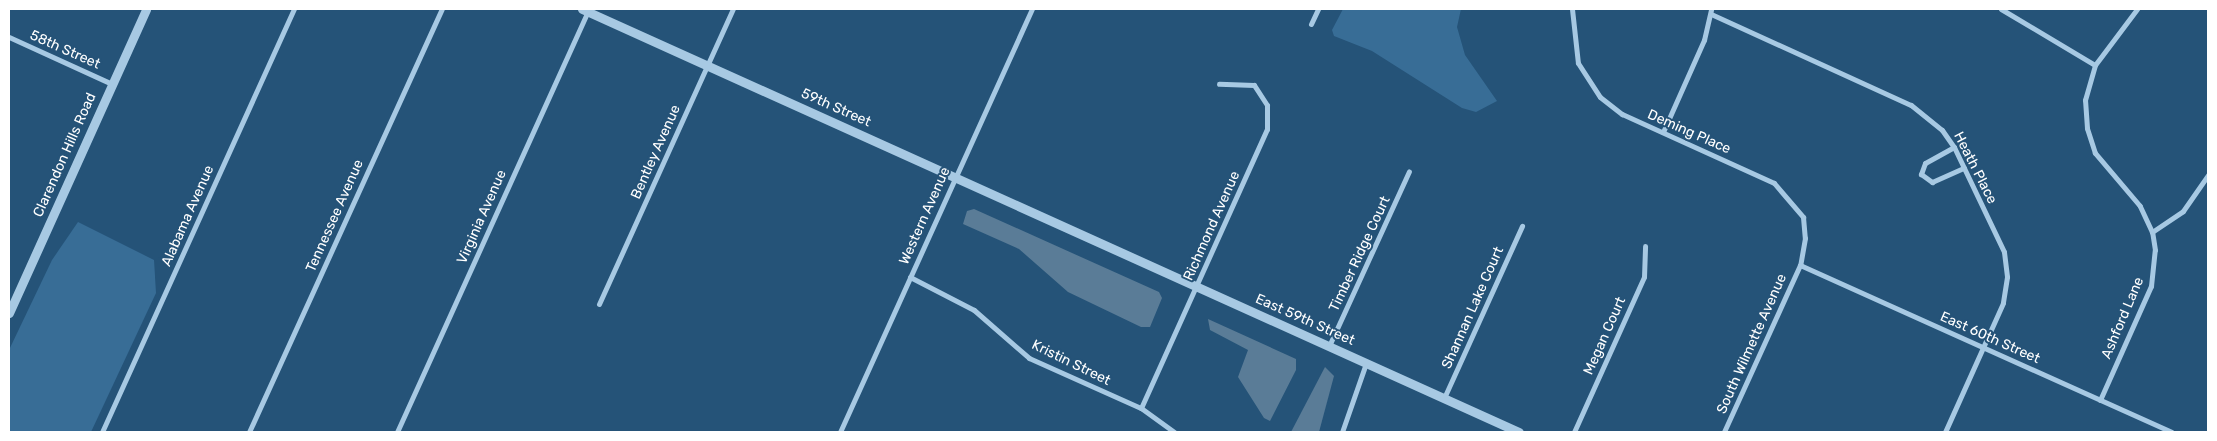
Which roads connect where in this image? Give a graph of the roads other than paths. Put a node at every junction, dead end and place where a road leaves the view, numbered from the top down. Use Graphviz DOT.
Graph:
graph roads {
  1 [pos="146,9"];
  2 [pos="294,9"];
  3 [pos="442,9"];
  4 [pos="733,9"];
  5 [pos="1032,9"];
  6 [pos="1318,9"];
  7 [pos="1572,9"];
  8 [pos="2001,9"];
  9 [pos="2137,9"];
  10 [pos="585,10"];
  11 [pos="1711,11"];
  12 [pos="1311,24"];
  13 [pos="9,37"];
  14 [pos="708,65"];
  15 [pos="2095,65"];
  16 [pos="112,84"];
  17 [pos="1219,84"];
  18 [pos="1663,132"];
  19 [pos="1954,148"];
  20 [pos="1964,168"];
  21 [pos="1409,171"];
  22 [pos="2208,174"];
  23 [pos="955,177"];
  24 [pos="1522,226"];
  25 [pos="2152,232"];
  26 [pos="1079,233"];
  27 [pos="1645,246"];
  28 [pos="1800,264"];
  29 [pos="910,277"];
  30 [pos="1198,287"];
  31 [pos="599,304"];
  32 [pos="9,313"];
  33 [pos="1329,346"];
  34 [pos="1983,347"];
  35 [pos="1366,363"];
  36 [pos="1444,398"];
  37 [pos="2100,400"];
  38 [pos="1141,408"];
  39 [pos="102,432"];
  40 [pos="249,432"];
  41 [pos="397,432"];
  42 [pos="840,432"];
  43 [pos="1174,432"];
  44 [pos="1342,432"];
  45 [pos="1519,432"];
  46 [pos="1574,432"];
  47 [pos="1724,432"];
  48 [pos="1945,432"];
  49 [pos="2171,432"];
  1 -- 16 [label="street, Clarendon Hills Road"];
  2 -- 39 [label="street, Alabama Avenue"];
  3 -- 40 [label="street, Tennessee Avenue"];
  4 -- 14 [label="street, Bentley Avenue"];
  5 -- 23 [label="street, Western Avenue"];
  6 -- 12 [label="street"];
  7 -- 18 [label="street, Deming Place"];
  8 -- 15 [label="street"];
  9 -- 15 [label="street, Ashford Lane"];
  10 -- 14 [label="street, 59th Street"];
  10 -- 41 [label="street, Virginia Avenue"];
  11 -- 18 [label="street"];
  11 -- 19 [label="street, Heath Place"];
  13 -- 16 [label="street, 58th Street"];
  14 -- 23 [label="street, 59th Street"];
  14 -- 31 [label="street, Bentley Avenue"];
  15 -- 25 [label="street, Ashford Lane"];
  16 -- 32 [label="street, Clarendon Hills Road"];
  17 -- 30 [label="street, Richmond Avenue"];
  18 -- 28 [label="street, Deming Place"];
  19 -- 20 [label="street, Heath Place"];
  19 -- 20 [label="street"];
  20 -- 34 [label="street, Heath Place"];
  21 -- 33 [label="street, Timber Ridge Court"];
  22 -- 25 [label="street"];
  23 -- 26 [label="street, 59th Street"];
  23 -- 29 [label="street, Western Avenue"];
  24 -- 36 [label="street, Shannan Lake Court"];
  25 -- 37 [label="street, Ashford Lane"];
  26 -- 30 [label="street, East 59th Street"];
  27 -- 46 [label="street, Megan Court"];
  28 -- 34 [label="street, East 60th Street"];
  28 -- 47 [label="street, South Wilmette Avenue"];
  29 -- 38 [label="street, Kristin Street"];
  29 -- 42 [label="street, Western Avenue"];
  30 -- 33 [label="street, East 59th Street"];
  30 -- 38 [label="street, Richmond Avenue"];
  33 -- 35 [label="street, East 59th Street"];
  34 -- 37 [label="street, East 60th Street"];
  34 -- 48 [label="street, Heath Place"];
  35 -- 36 [label="street, East 59th Street"];
  35 -- 44 [label="street"];
  36 -- 45 [label="street, East 59th Street"];
  37 -- 49 [label="street, East 60th Street"];
  38 -- 43 [label="street, Kristin Street"];
}
